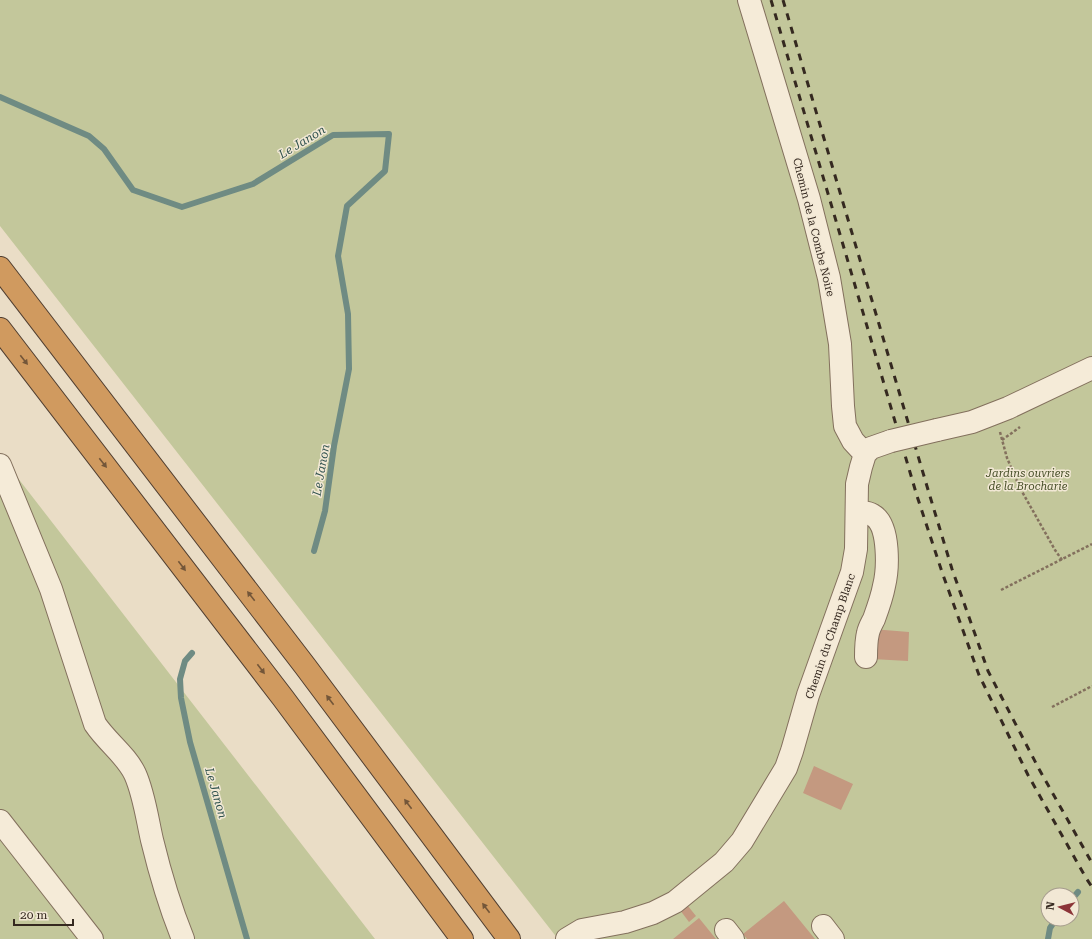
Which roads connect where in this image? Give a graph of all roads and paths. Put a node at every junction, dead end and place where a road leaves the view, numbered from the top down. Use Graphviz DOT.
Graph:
graph roads {
  1 [pos="749,0"];
  2 [pos="0,268"];
  3 [pos="0,329"];
  4 [pos="1092,368"];
  5 [pos="1002,440"];
  6 [pos="865,454"];
  7 [pos="0,465"];
  8 [pos="857,512"];
  9 [pos="1092,544"];
  10 [pos="1062,560"];
  11 [pos="1001,590"];
  12 [pos="866,657"];
  13 [pos="1092,686"];
  14 [pos="1052,707"];
  15 [pos="0,821"];
  16 [pos="92,939"];
  17 [pos="183,939"];
  18 [pos="462,939"];
  19 [pos="509,939"];
  20 [pos="566,939"];
  1 -- 6 [label="street, Chemin de la Combe Noire"];
  19 -- 2 [label="highway, one-way"];
  3 -- 18 [label="highway, one-way"];
  4 -- 6 [label="street, bridge"];
  5 -- 10 [label="path"];
  6 -- 8 [label="street, Chemin du Champ Blanc"];
  7 -- 17 [label="street"];
  8 -- 12 [label="street"];
  8 -- 20 [label="street, Chemin du Champ Blanc"];
  9 -- 10 [label="path"];
  10 -- 11 [label="path"];
  13 -- 14 [label="path"];
  15 -- 16 [label="street"];
}
